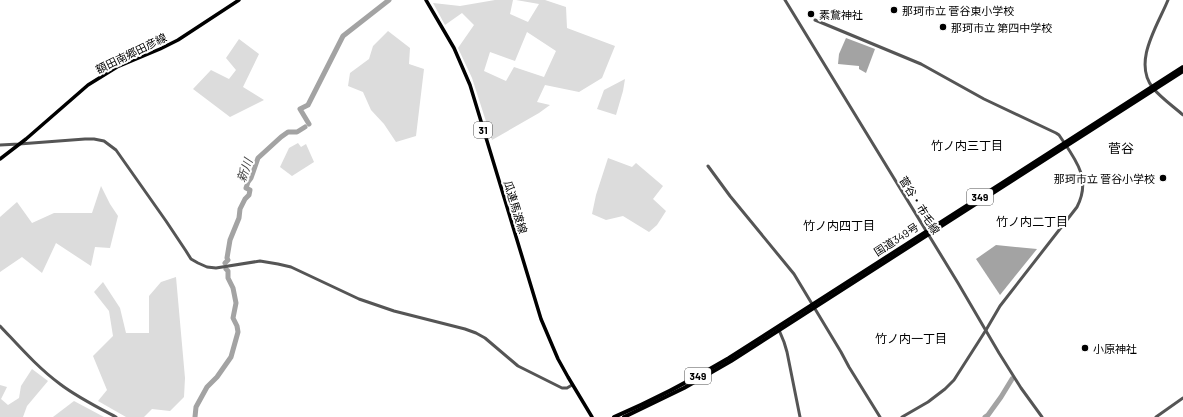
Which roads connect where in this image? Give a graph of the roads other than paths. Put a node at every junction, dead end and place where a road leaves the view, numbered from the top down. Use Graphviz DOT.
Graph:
graph roads {
  1 [pos="239,0"];
  2 [pos="426,0"];
  3 [pos="785,0"];
  4 [pos="1168,0"];
  5 [pos="815,20"];
  6 [pos="1183,67"];
  7 [pos="1183,71"];
  8 [pos="1153,88"];
  9 [pos="1183,115"];
  10 [pos="0,144"];
  11 [pos="20,144"];
  12 [pos="1065,145"];
  13 [pos="0,159"];
  14 [pos="708,166"];
  15 [pos="927,233"];
  16 [pos="814,306"];
  17 [pos="0,326"];
  18 [pos="778,329"];
  19 [pos="986,330"];
  20 [pos="572,385"];
  21 [pos="1183,398"];
  22 [pos="116,417"];
  23 [pos="592,417"];
  24 [pos="614,417"];
  25 [pos="624,417"];
  26 [pos="800,417"];
  27 [pos="880,417"];
  28 [pos="902,417"];
  29 [pos="1042,417"];
  30 [pos="1156,417"];
  1 -- 11 [label="main road, 額田南郷田彦線"];
  2 -- 20 [label="main road, 瓜連馬渡線 / 31"];
  3 -- 15 [label="street, 菅谷・市毛線"];
  4 -- 8 [label="street"];
  5 -- 12 [label="street"];
  6 -- 8 [label="highway, 国道349号 / 349"];
  7 -- 8 [label="highway, 国道349号 / 349"];
  8 -- 9 [label="street"];
  8 -- 12 [label="highway, 国道349号 / 349"];
  10 -- 11 [label="street"];
  11 -- 13 [label="main road, 額田南郷田彦線"];
  11 -- 20 [label="street"];
  12 -- 15 [label="highway, 国道349号 / 349"];
  12 -- 19 [label="street"];
  14 -- 16 [label="street"];
  15 -- 16 [label="highway, 国道349号 / 349"];
  15 -- 19 [label="street, 菅谷・市毛線"];
  16 -- 18 [label="highway, 国道349号 / 349"];
  16 -- 27 [label="street"];
  17 -- 22 [label="street"];
  18 -- 24 [label="highway, 国道349号 / 349"];
  18 -- 25 [label="highway, 国道349号 / 349"];
  18 -- 26 [label="street"];
  19 -- 28 [label="street"];
  19 -- 29 [label="street, 菅谷・市毛線"];
  20 -- 23 [label="main road, 瓜連馬渡線 / 31"];
  21 -- 30 [label="street"];
}
